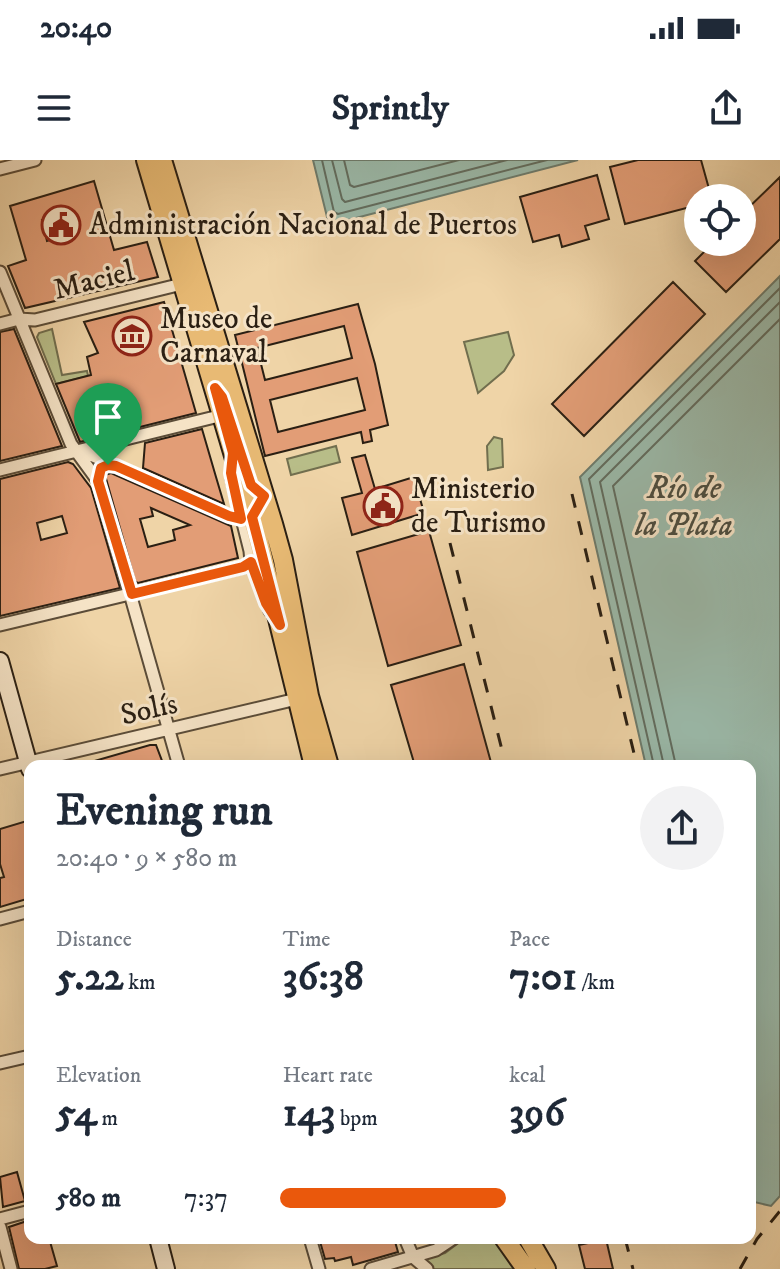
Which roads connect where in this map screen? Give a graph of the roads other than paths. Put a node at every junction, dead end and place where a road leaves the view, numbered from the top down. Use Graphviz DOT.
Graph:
graph roads {
  1 [pos="35,160"];
  2 [pos="146,160"];
  3 [pos="162,160"];
  4 [pos="0,169"];
  5 [pos="0,272"];
  6 [pos="191,282"];
  7 [pos="19,319"];
  8 [pos="0,324"];
  9 [pos="215,388"];
  10 [pos="223,415"];
  11 [pos="76,452"];
  12 [pos="116,466"];
  13 [pos="0,470"];
  14 [pos="98,481"];
  15 [pos="264,496"];
  16 [pos="247,518"];
  17 [pos="251,562"];
  18 [pos="132,594"];
  19 [pos="0,625"];
  20 [pos="280,625"];
  21 [pos="0,661"];
  22 [pos="303,697"];
  23 [pos="169,730"];
  24 [pos="27,760"];
  25 [pos="52,760"];
  26 [pos="177,760"];
  27 [pos="313,760"];
  28 [pos="327,760"];
  29 [pos="24,767"];
  30 [pos="0,769"];
  31 [pos="24,913"];
  32 [pos="0,919"];
  33 [pos="24,1057"];
  34 [pos="0,1063"];
  35 [pos="24,1213"];
  36 [pos="0,1219"];
  37 [pos="0,1227"];
  38 [pos="160,1244"];
  39 [pos="312,1244"];
  40 [pos="408,1244"];
  41 [pos="445,1244"];
  42 [pos="508,1244"];
  43 [pos="531,1244"];
  44 [pos="413,1257"];
  45 [pos="11,1269"];
  46 [pos="166,1269"];
  47 [pos="319,1269"];
  48 [pos="371,1269"];
  49 [pos="427,1269"];
  50 [pos="526,1269"];
  51 [pos="546,1269"];
  1 -- 4 [label="street"];
  2 -- 6 [label="main road"];
  3 -- 6 [label="main road"];
  5 -- 7 [label="street"];
  6 -- 7 [label="street, Maciel"];
  6 -- 9 [label="main road"];
  6 -- 15 [label="main road"];
  7 -- 8 [label="street, Maciel"];
  7 -- 11 [label="street"];
  9 -- 10 [label="main road"];
  9 -- 15 [label="street"];
  10 -- 11 [label="street"];
  10 -- 16 [label="main road"];
  11 -- 12 [label="street"];
  11 -- 13 [label="street"];
  11 -- 14 [label="street"];
  12 -- 14 [label="street"];
  12 -- 16 [label="street"];
  14 -- 18 [label="street"];
  15 -- 16 [label="street"];
  15 -- 22 [label="main road"];
  16 -- 17 [label="street"];
  16 -- 20 [label="main road"];
  17 -- 18 [label="street"];
  17 -- 20 [label="street"];
  18 -- 19 [label="street"];
  18 -- 23 [label="street"];
  20 -- 22 [label="main road"];
  21 -- 24 [label="street"];
  22 -- 23 [label="street, Solís"];
  22 -- 27 [label="main road"];
  22 -- 28 [label="main road"];
  23 -- 25 [label="street, Solís"];
  23 -- 26 [label="street"];
  29 -- 30 [label="street, Solís"];
  31 -- 32 [label="street"];
  33 -- 34 [label="street"];
  35 -- 36 [label="street"];
  37 -- 45 [label="street"];
  38 -- 46 [label="street"];
  39 -- 47 [label="street"];
  40 -- 44 [label="street"];
  41 -- 44 [label="street"];
  42 -- 50 [label="main road"];
  43 -- 51 [label="main road"];
  44 -- 48 [label="street"];
  44 -- 49 [label="street"];
}
